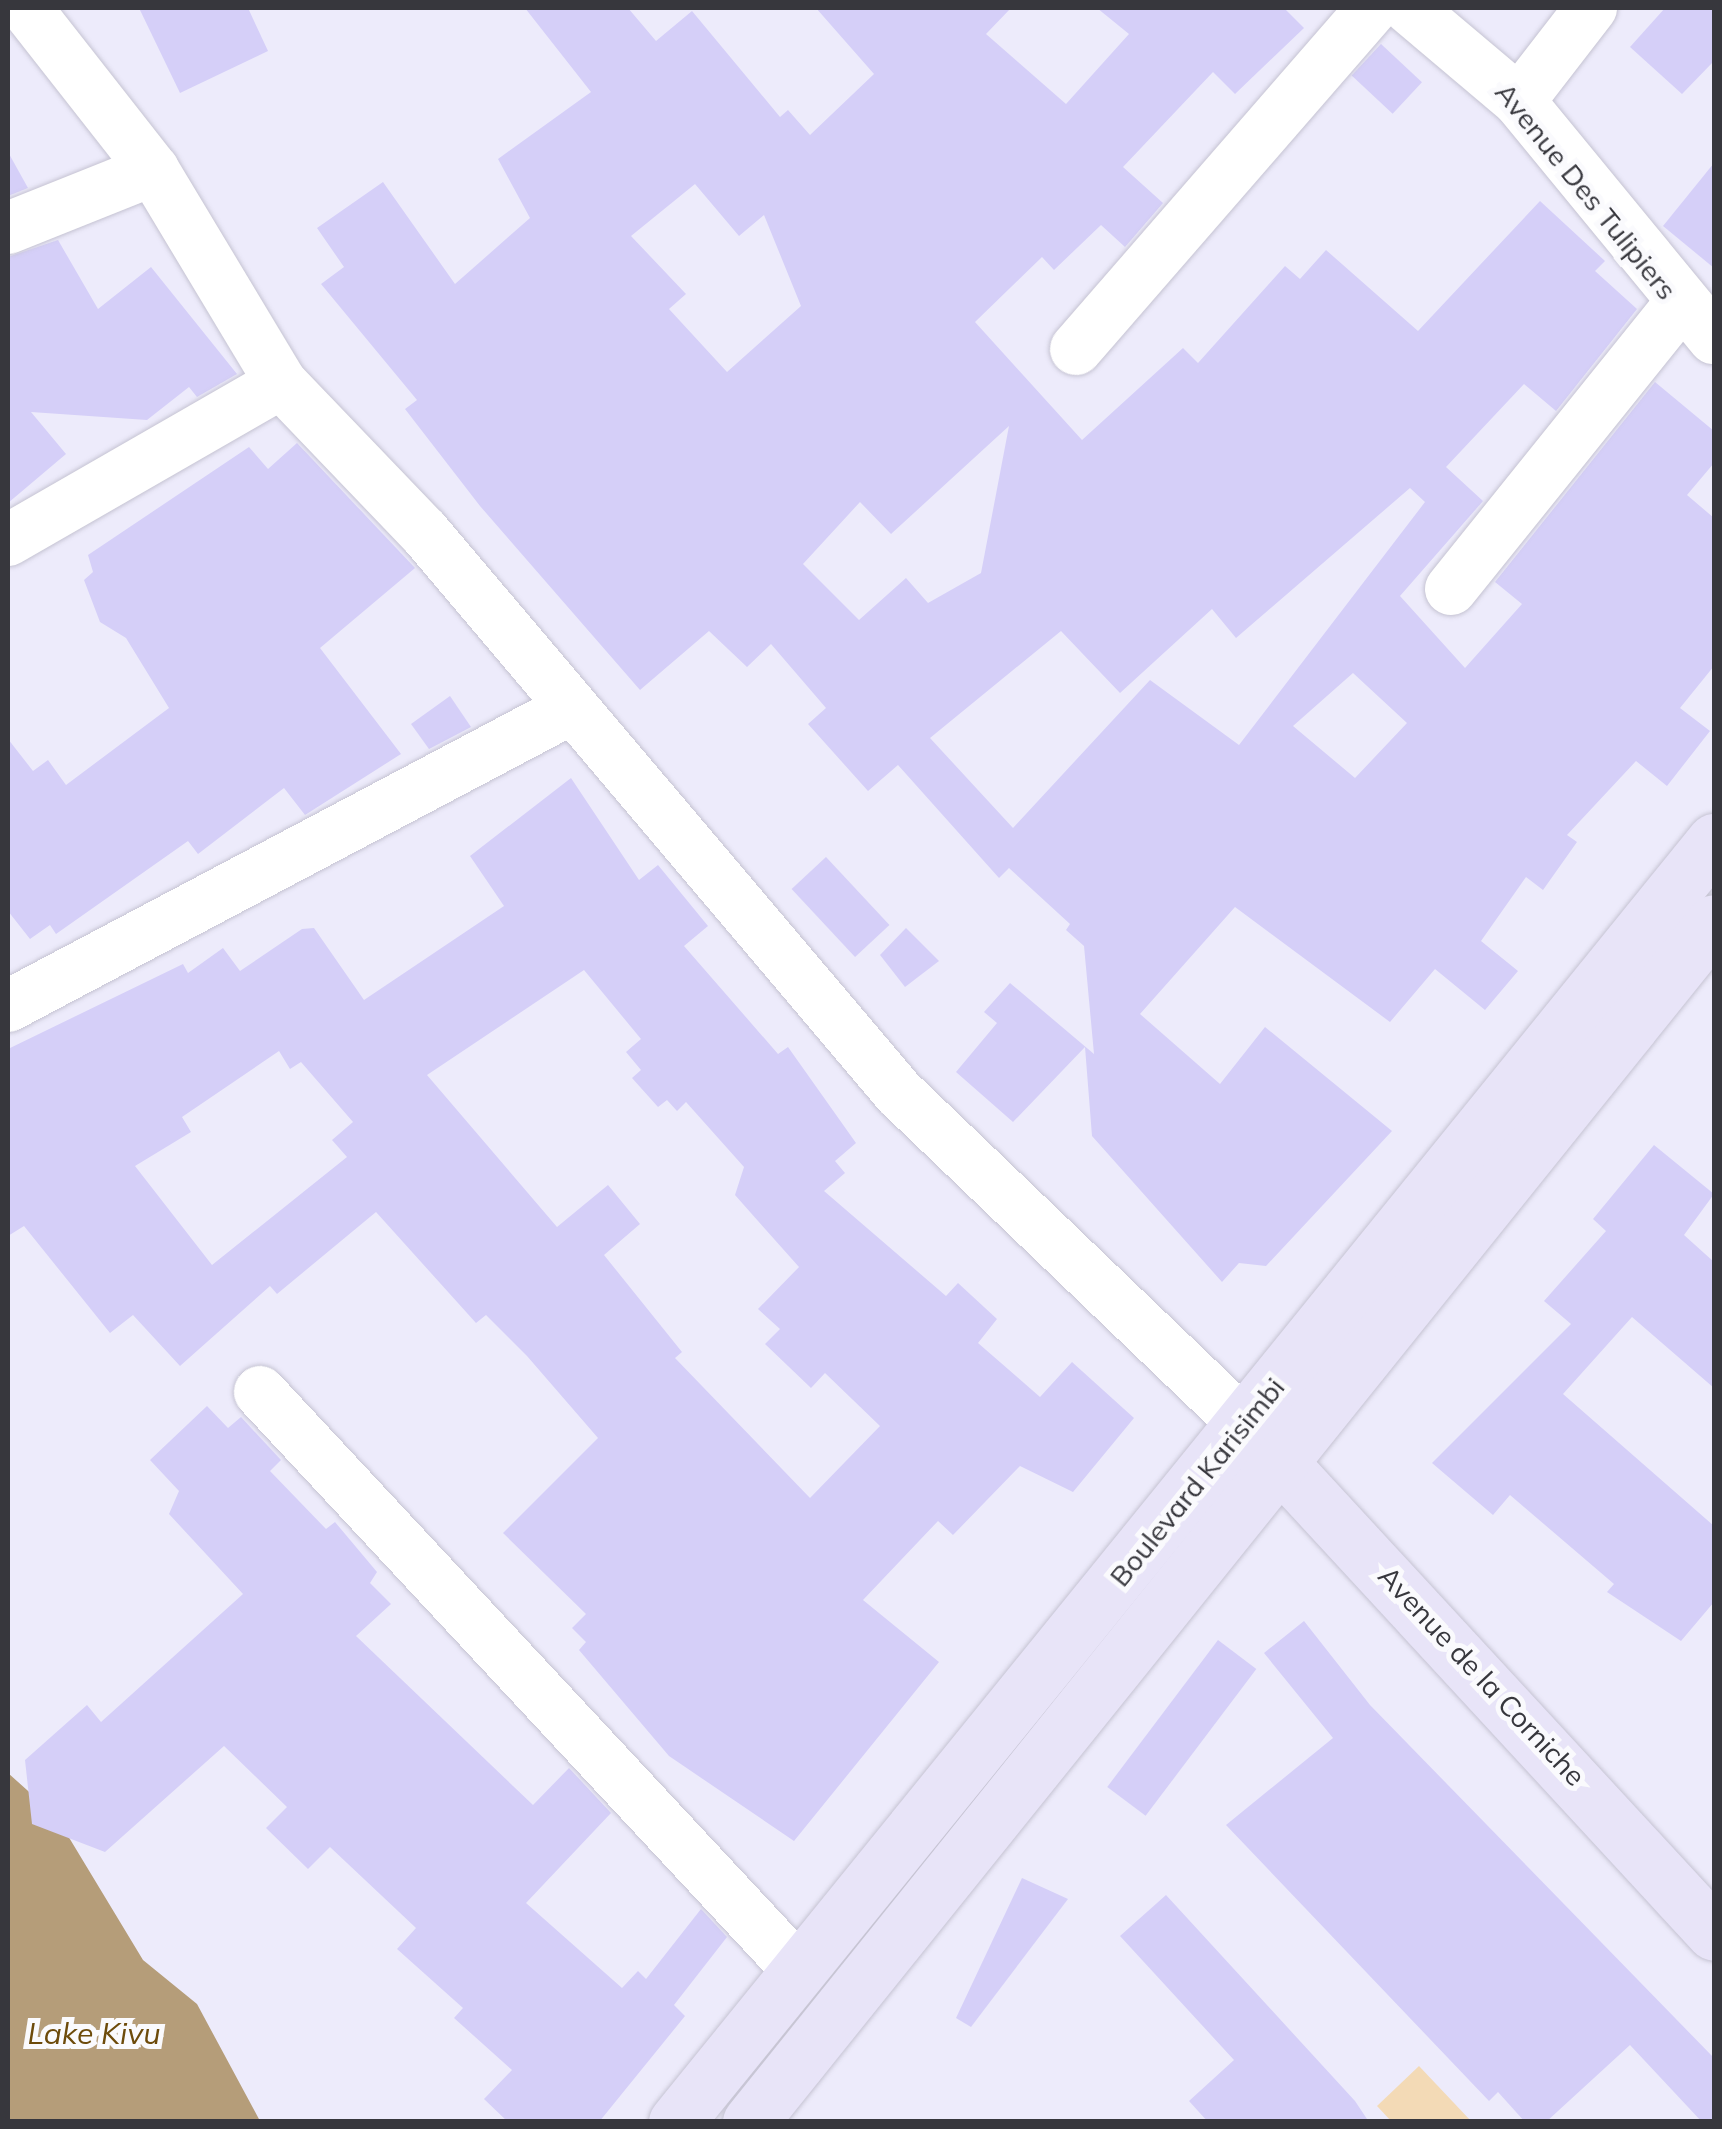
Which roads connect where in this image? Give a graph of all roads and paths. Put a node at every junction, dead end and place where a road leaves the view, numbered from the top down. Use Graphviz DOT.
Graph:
graph roads {
  1 [pos="26,8"];
  2 [pos="1372,8"];
  3 [pos="1409,8"];
  4 [pos="1591,8"];
  5 [pos="1520,101"];
  6 [pos="152,170"];
  7 [pos="8,228"];
  8 [pos="1697,322"];
  9 [pos="1076,349"];
  10 [pos="281,383"];
  11 [pos="8,540"];
  12 [pos="1451,589"];
  13 [pos="572,708"];
  14 [pos="1714,841"];
  15 [pos="1714,922"];
  16 [pos="8,1006"];
  17 [pos="260,1392"];
  18 [pos="1244,1424"];
  19 [pos="1284,1467"];
  20 [pos="1714,1933"];
  21 [pos="799,1970"];
  22 [pos="676,2122"];
  23 [pos="750,2122"];
  1 -- 6 [label="street"];
  2 -- 9 [label="street"];
  3 -- 5 [label="street, Avenue Des Tulipiers"];
  4 -- 5 [label="street"];
  5 -- 8 [label="street, Avenue Des Tulipiers"];
  6 -- 7 [label="street"];
  6 -- 10 [label="street"];
  8 -- 12 [label="street"];
  10 -- 11 [label="street"];
  10 -- 13 [label="street"];
  13 -- 16 [label="street"];
  13 -- 18 [label="street"];
  14 -- 18 [label="street, Boulevard Karisimbi"];
  15 -- 19 [label="street"];
  17 -- 21 [label="street"];
  18 -- 19 [label="street, Avenue de la Corniche"];
  18 -- 21 [label="street, Boulevard Karisimbi"];
  19 -- 20 [label="street, Avenue de la Corniche"];
  19 -- 23 [label="street"];
  21 -- 22 [label="street, Boulevard Karisimbi"];
}
